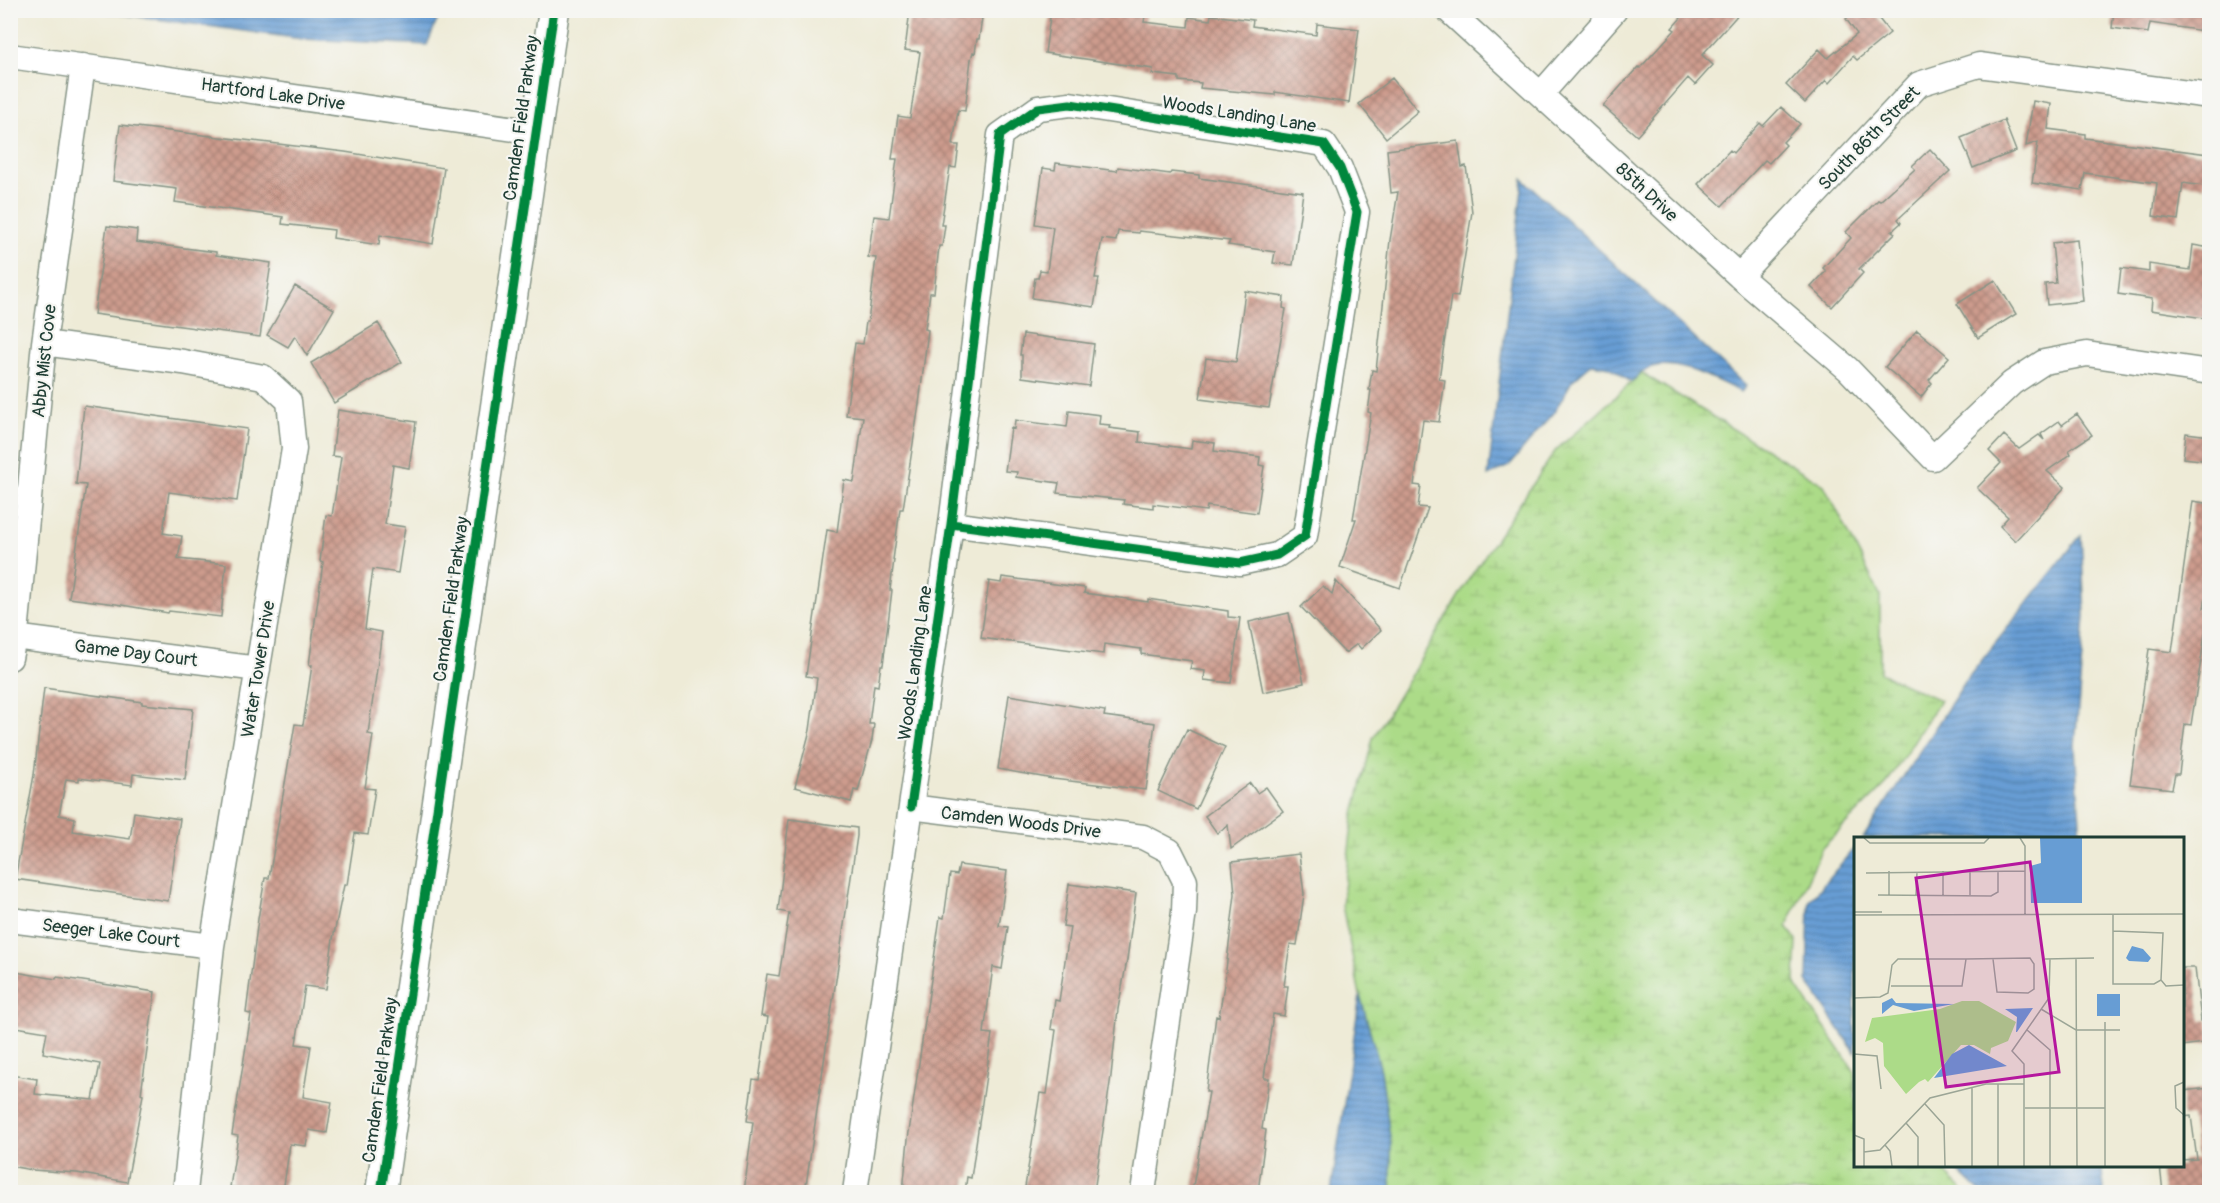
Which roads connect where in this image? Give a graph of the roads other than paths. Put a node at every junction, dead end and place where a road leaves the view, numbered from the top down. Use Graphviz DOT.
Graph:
graph roads {
  1 [pos="554,10"];
  2 [pos="1448,10"];
  3 [pos="1615,10"];
  4 [pos="10,56"];
  5 [pos="83,66"];
  6 [pos="1541,94"];
  7 [pos="2210,96"];
  8 [pos="536,132"];
  9 [pos="1739,276"];
  10 [pos="44,343"];
  11 [pos="2210,372"];
  12 [pos="951,524"];
  13 [pos="12,647"];
  14 [pos="258,669"];
  15 [pos="911,807"];
  16 [pos="10,920"];
  17 [pos="212,946"];
  18 [pos="185,1192"];
  19 [pos="381,1192"];
  20 [pos="855,1192"];
  21 [pos="1143,1192"];
  1 -- 8 [label="street, Camden Field Parkway"];
  2 -- 6 [label="street, 85th Drive"];
  3 -- 6 [label="street"];
  4 -- 5 [label="street, Hartford Lake Drive"];
  5 -- 8 [label="street, Hartford Lake Drive"];
  5 -- 10 [label="street, Abby Mist Cove"];
  6 -- 9 [label="street, 85th Drive"];
  7 -- 9 [label="street, South 86th Street"];
  8 -- 19 [label="street, Camden Field Parkway"];
  9 -- 11 [label="street, 85th Drive"];
  10 -- 13 [label="street, Abby Mist Cove"];
  10 -- 14 [label="street, Water Tower Drive"];
  12 -- 12 [label="street, Woods Landing Lane"];
  12 -- 15 [label="street, Woods Landing Lane"];
  13 -- 14 [label="street, Game Day Court"];
  14 -- 17 [label="street, Water Tower Drive"];
  15 -- 20 [label="street"];
  15 -- 21 [label="street, Camden Woods Drive"];
  16 -- 17 [label="street, Seeger Lake Court"];
  17 -- 18 [label="street, Water Tower Drive"];
}
